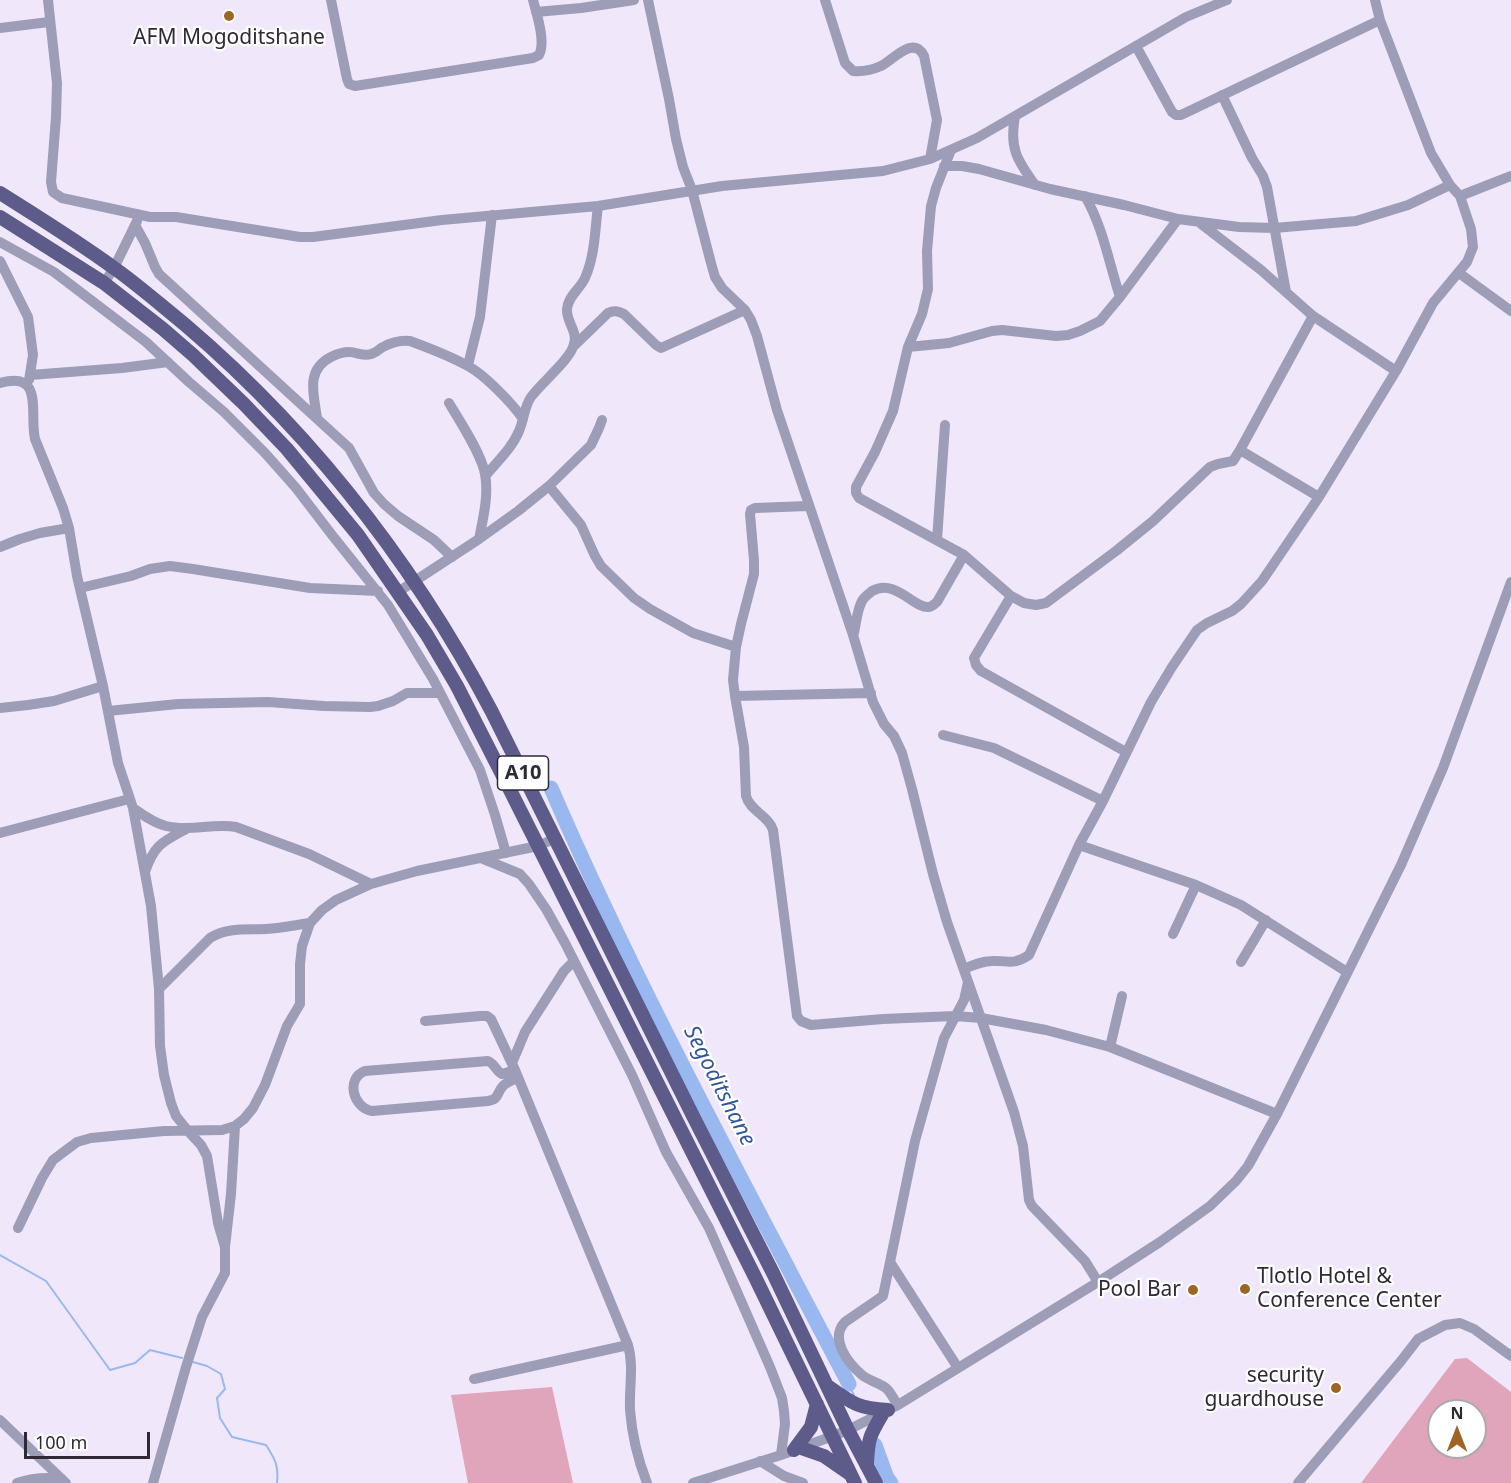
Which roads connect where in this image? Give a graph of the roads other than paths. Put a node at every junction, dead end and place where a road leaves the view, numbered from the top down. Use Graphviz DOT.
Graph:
graph roads {
  1 [pos="48,0"];
  2 [pos="331,0"];
  3 [pos="533,0"];
  4 [pos="634,0"];
  5 [pos="648,0"];
  6 [pos="825,0"];
  7 [pos="1227,0"];
  8 [pos="1375,0"];
  9 [pos="536,12"];
  10 [pos="1380,20"];
  11 [pos="50,22"];
  12 [pos="0,28"];
  13 [pos="1136,46"];
  14 [pos="1222,95"];
  15 [pos="1015,116"];
  16 [pos="951,150"];
  17 [pos="930,159"];
  18 [pos="944,166"];
  19 [pos="1511,176"];
  20 [pos="1035,185"];
  21 [pos="1450,185"];
  22 [pos="692,190"];
  23 [pos="0,193"];
  24 [pos="1085,196"];
  25 [pos="1460,196"];
  26 [pos="598,206"];
  27 [pos="492,215"];
  28 [pos="0,217"];
  29 [pos="1178,219"];
  30 [pos="137,220"];
  31 [pos="1197,221"];
  32 [pos="1274,228"];
  33 [pos="0,242"];
  34 [pos="0,261"];
  35 [pos="114,268"];
  36 [pos="1459,273"];
  37 [pos="104,283"];
  38 [pos="1286,292"];
  39 [pos="1120,297"];
  40 [pos="745,310"];
  41 [pos="1511,311"];
  42 [pos="1313,316"];
  43 [pos="574,346"];
  44 [pos="908,347"];
  45 [pos="168,362"];
  46 [pos="468,365"];
  47 [pos="1396,371"];
  48 [pos="28,381"];
  49 [pos="0,384"];
  50 [pos="449,404"];
  51 [pos="317,418"];
  52 [pos="523,419"];
  53 [pos="602,420"];
  54 [pos="945,425"];
  55 [pos="1240,450"];
  56 [pos="486,475"];
  57 [pos="549,486"];
  58 [pos="1319,497"];
  59 [pos="808,506"];
  60 [pos="69,528"];
  61 [pos="479,539"];
  62 [pos="937,540"];
  63 [pos="0,547"];
  64 [pos="963,555"];
  65 [pos="452,556"];
  66 [pos="414,580"];
  67 [pos="1511,582"];
  68 [pos="80,588"];
  69 [pos="378,591"];
  70 [pos="398,592"];
  71 [pos="1011,596"];
  72 [pos="853,635"];
  73 [pos="736,647"];
  74 [pos="103,686"];
  75 [pos="440,693"];
  76 [pos="871,693"];
  77 [pos="735,696"];
  78 [pos="0,708"];
  79 [pos="108,711"];
  80 [pos="943,735"];
  81 [pos="1126,752"];
  82 [pos="525,777"];
  83 [pos="508,786"];
  84 [pos="1102,801"];
  85 [pos="131,803"];
  86 [pos="189,828"];
  87 [pos="0,833"];
  88 [pos="556,838"];
  89 [pos="1079,845"];
  90 [pos="538,846"];
  91 [pos="506,853"];
  92 [pos="480,858"];
  93 [pos="144,875"];
  94 [pos="371,884"];
  95 [pos="1196,885"];
  96 [pos="1266,920"];
  97 [pos="310,923"];
  98 [pos="1173,934"];
  99 [pos="574,961"];
  100 [pos="1241,962"];
  101 [pos="964,969"];
  102 [pos="1347,972"];
  103 [pos="969,981"];
  104 [pos="159,989"];
  105 [pos="1122,996"];
  106 [pos="955,1016"];
  107 [pos="981,1018"];
  108 [pos="425,1021"];
  109 [pos="1110,1047"];
  110 [pos="515,1070"];
  111 [pos="1277,1114"];
  112 [pos="235,1126"];
  113 [pos="188,1131"];
  114 [pos="18,1228"];
  115 [pos="225,1247"];
  116 [pos="890,1262"];
  117 [pos="1098,1282"];
  118 [pos="628,1345"];
  119 [pos="1511,1356"];
  120 [pos="958,1368"];
  121 [pos="474,1379"];
  122 [pos="827,1386"];
  123 [pos="817,1404"];
  124 [pos="890,1410"];
  125 [pos="0,1420"];
  126 [pos="848,1430"];
  127 [pos="833,1436"];
  128 [pos="792,1451"];
  129 [pos="760,1461"];
  130 [pos="867,1466"];
  131 [pos="853,1479"];
  132 [pos="64,1481"];
  133 [pos="17,1483"];
  134 [pos="153,1483"];
  135 [pos="647,1483"];
  136 [pos="693,1483"];
  137 [pos="801,1483"];
  138 [pos="876,1483"];
  139 [pos="1298,1483"];
  1 -- 11 [label="street"];
  2 -- 9 [label="street"];
  3 -- 9 [label="street"];
  4 -- 9 [label="street"];
  5 -- 22 [label="street"];
  6 -- 17 [label="street"];
  7 -- 13 [label="street"];
  8 -- 10 [label="street"];
  10 -- 14 [label="street"];
  10 -- 21 [label="street"];
  11 -- 12 [label="street"];
  11 -- 30 [label="street"];
  13 -- 14 [label="street"];
  13 -- 15 [label="street"];
  14 -- 32 [label="street"];
  15 -- 16 [label="street"];
  15 -- 20 [label="street"];
  16 -- 17 [label="street"];
  16 -- 18 [label="street"];
  17 -- 22 [label="street"];
  18 -- 20 [label="street"];
  18 -- 44 [label="street"];
  19 -- 25 [label="street"];
  20 -- 24 [label="street"];
  21 -- 25 [label="street"];
  21 -- 32 [label="street"];
  22 -- 26 [label="street"];
  22 -- 40 [label="street"];
  23 -- 35 [label="main road, A10"];
  24 -- 29 [label="street"];
  24 -- 39 [label="street"];
  25 -- 36 [label="street"];
  26 -- 27 [label="street"];
  26 -- 43 [label="street"];
  27 -- 30 [label="street"];
  27 -- 46 [label="street"];
  28 -- 37 [label="main road, A10"];
  29 -- 31 [label="street"];
  29 -- 39 [label="street"];
  30 -- 35 [label="street"];
  30 -- 51 [label="street"];
  31 -- 32 [label="street"];
  31 -- 38 [label="street"];
  32 -- 38 [label="street"];
  33 -- 45 [label="street"];
  34 -- 48 [label="street"];
  35 -- 37 [label="street"];
  35 -- 66 [label="main road, A10"];
  36 -- 41 [label="street"];
  36 -- 47 [label="street"];
  37 -- 70 [label="main road, A10"];
  38 -- 42 [label="street"];
  39 -- 44 [label="street"];
  40 -- 43 [label="street"];
  40 -- 59 [label="street"];
  42 -- 47 [label="street"];
  42 -- 55 [label="street"];
  43 -- 52 [label="street"];
  44 -- 62 [label="street"];
  45 -- 48 [label="street"];
  45 -- 69 [label="street"];
  46 -- 51 [label="street"];
  46 -- 52 [label="street"];
  47 -- 58 [label="street"];
  48 -- 49 [label="street"];
  48 -- 60 [label="street"];
  50 -- 56 [label="street"];
  51 -- 65 [label="street"];
  52 -- 56 [label="street"];
  53 -- 57 [label="street"];
  54 -- 62 [label="street"];
  55 -- 58 [label="street"];
  55 -- 71 [label="street"];
  56 -- 61 [label="street"];
  57 -- 61 [label="street"];
  57 -- 73 [label="street"];
  58 -- 81 [label="street"];
  59 -- 72 [label="street"];
  59 -- 73 [label="street"];
  60 -- 63 [label="street"];
  60 -- 68 [label="street"];
  61 -- 65 [label="street"];
  62 -- 64 [label="street"];
  64 -- 71 [label="street"];
  64 -- 72 [label="street"];
  65 -- 66 [label="street"];
  66 -- 70 [label="street"];
  66 -- 82 [label="main road, A10"];
  67 -- 102 [label="street"];
  68 -- 69 [label="street"];
  68 -- 74 [label="street"];
  69 -- 75 [label="street"];
  70 -- 83 [label="main road, A10"];
  71 -- 81 [label="street"];
  72 -- 76 [label="street"];
  73 -- 77 [label="street"];
  74 -- 78 [label="street"];
  74 -- 79 [label="street"];
  75 -- 79 [label="street"];
  75 -- 91 [label="street"];
  76 -- 77 [label="street"];
  76 -- 101 [label="street"];
  77 -- 106 [label="street"];
  79 -- 85 [label="street"];
  80 -- 84 [label="street"];
  81 -- 84 [label="street"];
  82 -- 83 [label="main road"];
  82 -- 88 [label="main road, A10"];
  83 -- 90 [label="main road, A10"];
  84 -- 89 [label="street"];
  85 -- 86 [label="street"];
  85 -- 87 [label="street"];
  85 -- 93 [label="street"];
  86 -- 93 [label="street"];
  86 -- 94 [label="street"];
  88 -- 90 [label="street"];
  88 -- 122 [label="main road, A10"];
  89 -- 95 [label="street"];
  89 -- 101 [label="street"];
  90 -- 91 [label="street"];
  90 -- 123 [label="main road, A10"];
  91 -- 92 [label="street"];
  92 -- 94 [label="street"];
  92 -- 99 [label="street"];
  93 -- 104 [label="street"];
  94 -- 97 [label="street"];
  95 -- 96 [label="street"];
  95 -- 98 [label="street"];
  96 -- 100 [label="street"];
  96 -- 102 [label="street"];
  97 -- 104 [label="street"];
  97 -- 112 [label="street"];
  99 -- 110 [label="street"];
  99 -- 128 [label="street"];
  101 -- 103 [label="street"];
  102 -- 111 [label="street"];
  103 -- 106 [label="street"];
  103 -- 107 [label="street"];
  104 -- 113 [label="street"];
  105 -- 109 [label="street"];
  106 -- 107 [label="street"];
  106 -- 116 [label="street"];
  107 -- 109 [label="street"];
  107 -- 117 [label="street"];
  108 -- 110 [label="street"];
  109 -- 111 [label="street"];
  110 -- 110 [label="street"];
  110 -- 118 [label="street"];
  111 -- 117 [label="street"];
  112 -- 113 [label="street"];
  112 -- 115 [label="street"];
  113 -- 114 [label="street"];
  113 -- 115 [label="street"];
  115 -- 134 [label="street"];
  116 -- 120 [label="street"];
  116 -- 124 [label="street"];
  117 -- 120 [label="street"];
  118 -- 121 [label="street"];
  118 -- 135 [label="street"];
  119 -- 139 [label="street"];
  120 -- 124 [label="street"];
  122 -- 124 [label="main road"];
  122 -- 126 [label="main road, A10"];
  123 -- 127 [label="main road, A10"];
  123 -- 128 [label="main road"];
  124 -- 126 [label="street"];
  124 -- 130 [label="main road"];
  125 -- 132 [label="street"];
  126 -- 127 [label="street"];
  126 -- 130 [label="main road, A10"];
  127 -- 128 [label="street"];
  127 -- 131 [label="main road, A10"];
  128 -- 129 [label="street"];
  128 -- 131 [label="main road"];
  129 -- 136 [label="street"];
  129 -- 137 [label="street"];
  130 -- 138 [label="main road, A10"];
  132 -- 133 [label="street"];
}
